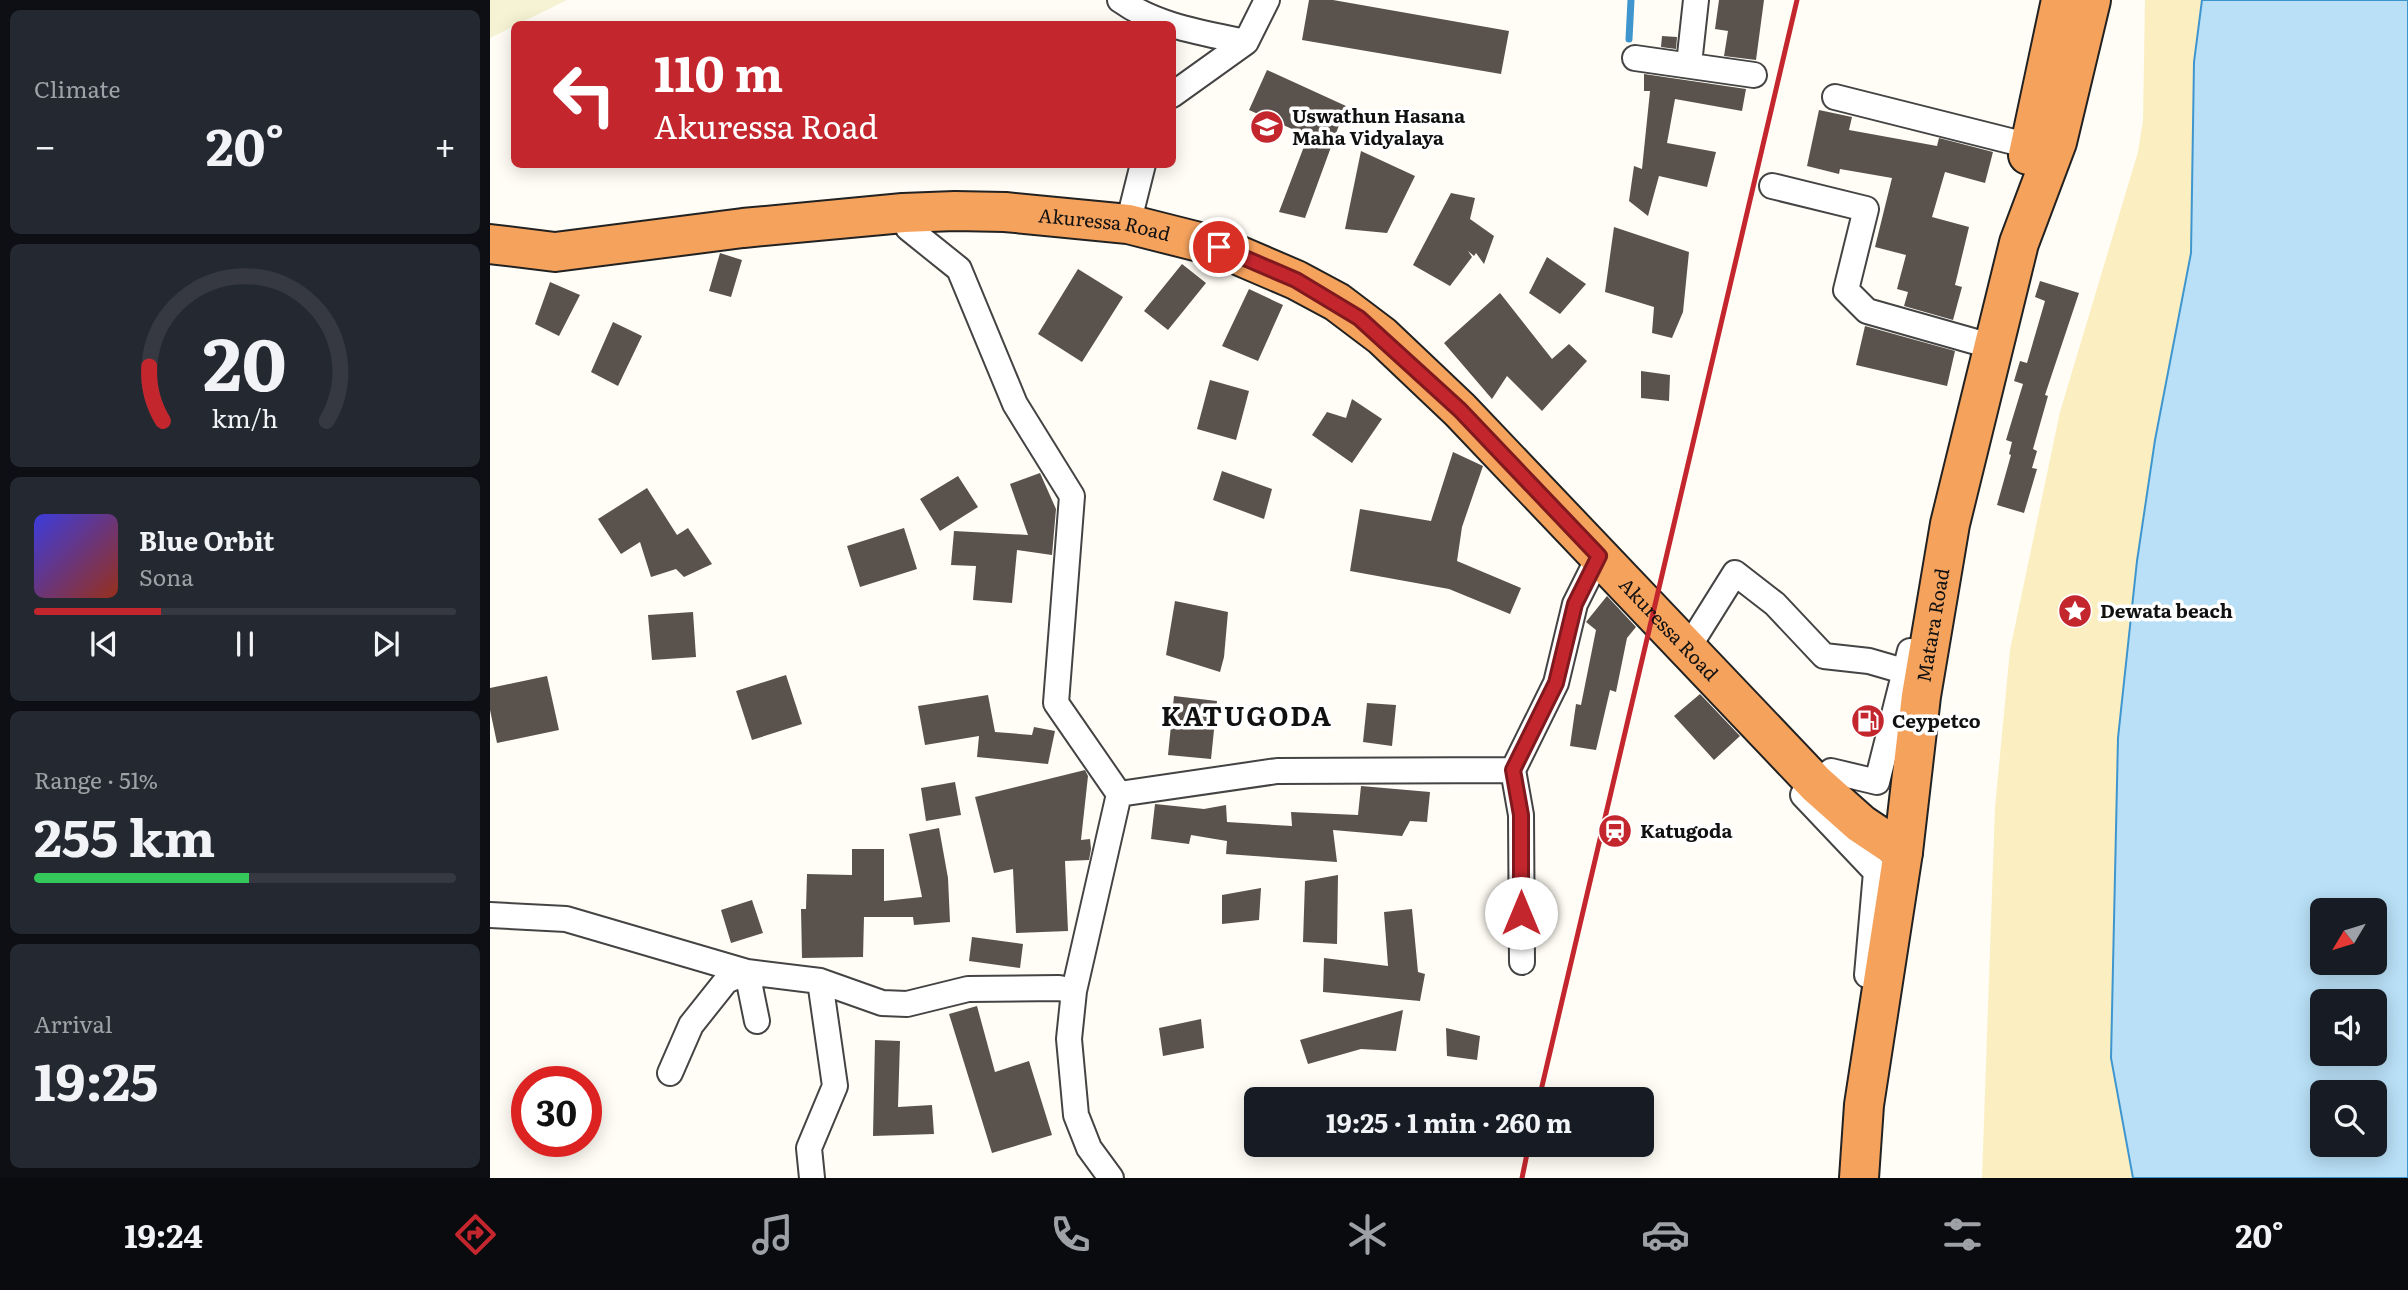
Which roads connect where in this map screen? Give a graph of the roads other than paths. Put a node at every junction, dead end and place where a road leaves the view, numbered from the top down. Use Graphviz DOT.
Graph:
graph roads {
  1 [pos="1120,0"];
  2 [pos="1267,0"];
  3 [pos="1696,0"];
  4 [pos="2061,0"];
  5 [pos="2091,0"];
  6 [pos="1164,21"];
  7 [pos="1176,25"];
  8 [pos="1246,41"];
  9 [pos="1635,58"];
  10 [pos="1689,64"];
  11 [pos="1754,75"];
  12 [pos="1176,92"];
  13 [pos="1835,97"];
  14 [pos="2030,145"];
  15 [pos="1142,168"];
  16 [pos="1772,186"];
  17 [pos="903,212"];
  18 [pos="1128,224"];
  19 [pos="2019,243"];
  20 [pos="490,244"];
  21 [pos="1994,346"];
  22 [pos="1599,556"];
  23 [pos="1688,648"];
  24 [pos="1907,672"];
  25 [pos="1513,770"];
  26 [pos="1816,784"];
  27 [pos="1119,794"];
  28 [pos="1903,852"];
  29 [pos="490,915"];
  30 [pos="1522,962"];
  31 [pos="747,972"];
  32 [pos="820,981"];
  33 [pos="1074,991"];
  34 [pos="757,1021"];
  35 [pos="670,1073"];
  36 [pos="1864,1105"];
  37 [pos="812,1178"];
  38 [pos="1111,1178"];
  39 [pos="1858,1178"];
  1 -- 6 [label="street"];
  2 -- 8 [label="street"];
  3 -- 10 [label="street"];
  4 -- 14 [label="highway, Matara Road"];
  5 -- 19 [label="highway, Matara Road"];
  7 -- 8 [label="street"];
  8 -- 12 [label="street"];
  9 -- 10 [label="street"];
  10 -- 11 [label="street"];
  13 -- 14 [label="street"];
  14 -- 19 [label="highway, Matara Road"];
  15 -- 18 [label="street"];
  16 -- 21 [label="street"];
  17 -- 18 [label="highway, Akuressa Road"];
  17 -- 20 [label="highway, Akuressa Road"];
  17 -- 27 [label="street"];
  18 -- 22 [label="highway, Akuressa Road"];
  19 -- 21 [label="highway, Matara Road"];
  21 -- 24 [label="street"];
  21 -- 28 [label="highway, Matara Road"];
  22 -- 23 [label="highway, Akuressa Road"];
  22 -- 25 [label="street"];
  23 -- 24 [label="street"];
  23 -- 26 [label="highway, Akuressa Road"];
  24 -- 26 [label="street"];
  25 -- 27 [label="street"];
  25 -- 30 [label="street"];
  26 -- 28 [label="highway, Akuressa Road"];
  26 -- 36 [label="street"];
  27 -- 33 [label="street"];
  28 -- 36 [label="highway, Matara Road"];
  29 -- 31 [label="street"];
  31 -- 32 [label="street"];
  31 -- 34 [label="street"];
  31 -- 35 [label="street"];
  32 -- 33 [label="street"];
  32 -- 37 [label="street"];
  33 -- 38 [label="street"];
  36 -- 39 [label="highway, Matara Road"];
}
